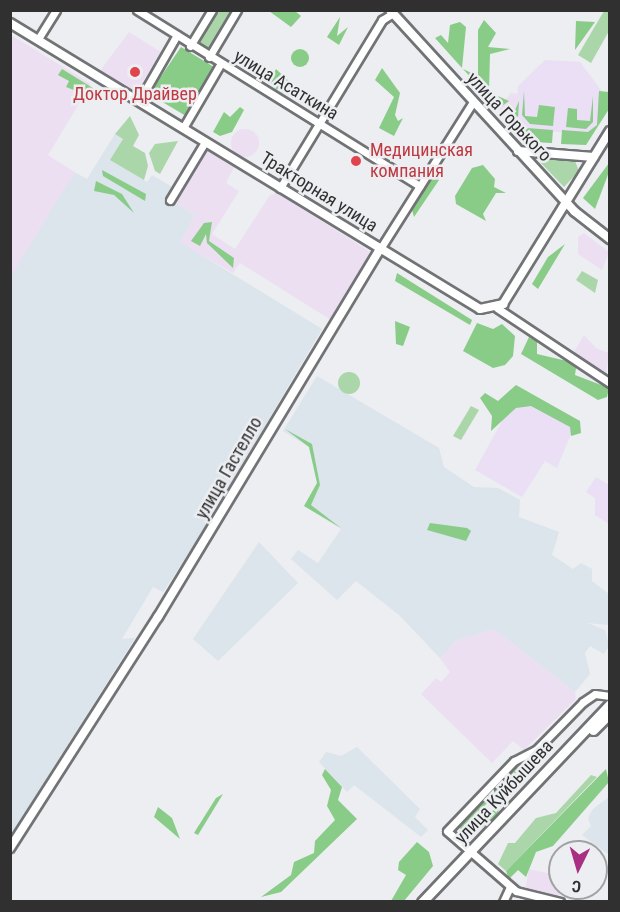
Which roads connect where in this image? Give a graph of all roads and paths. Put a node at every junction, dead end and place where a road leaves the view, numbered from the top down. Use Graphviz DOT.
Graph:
graph roads {
  1 [pos="56,10"];
  2 [pos="137,10"];
  3 [pos="212,10"];
  4 [pos="237,10"];
  5 [pos="392,12"];
  6 [pos="10,23"];
  7 [pos="177,35"];
  8 [pos="38,39"];
  9 [pos="190,46"];
  10 [pos="209,57"];
  11 [pos="221,63"];
  12 [pos="139,101"];
  13 [pos="473,102"];
  14 [pos="320,123"];
  15 [pos="183,128"];
  16 [pos="609,131"];
  17 [pos="205,142"];
  18 [pos="518,152"];
  19 [pos="594,157"];
  20 [pos="420,186"];
  21 [pos="280,188"];
  22 [pos="170,200"];
  23 [pos="566,202"];
  24 [pos="609,239"];
  25 [pos="380,249"];
  26 [pos="497,308"];
  27 [pos="609,383"];
  28 [pos="609,696"];
  29 [pos="609,704"];
  30 [pos="609,713"];
  31 [pos="10,848"];
  32 [pos="473,853"];
  33 [pos="510,887"];
  34 [pos="531,898"];
  35 [pos="422,902"];
  36 [pos="430,902"];
  37 [pos="503,902"];
  38 [pos="560,902"];
  1 -- 8 [label="street"];
  2 -- 7 [label="street, улица Асаткина"];
  3 -- 9 [label="street"];
  4 -- 10 [label="street"];
  5 -- 13 [label="main road, улица Горького"];
  5 -- 14 [label="street"];
  6 -- 8 [label="main road, Тракторная улица"];
  7 -- 9 [label="street, улица Асаткина"];
  7 -- 12 [label="street"];
  8 -- 12 [label="main road, Тракторная улица"];
  9 -- 10 [label="street, улица Асаткина"];
  10 -- 11 [label="street, улица Асаткина"];
  11 -- 14 [label="street, улица Асаткина"];
  11 -- 15 [label="street"];
  12 -- 15 [label="main road, Тракторная улица"];
  13 -- 18 [label="main road, улица Горького"];
  13 -- 20 [label="street, улица Гастелло"];
  14 -- 20 [label="street, улица Асаткина"];
  14 -- 21 [label="street"];
  15 -- 17 [label="main road, Тракторная улица"];
  16 -- 19 [label="main road"];
  17 -- 21 [label="main road, Тракторная улица"];
  17 -- 22 [label="street"];
  18 -- 19 [label="main road"];
  18 -- 23 [label="main road, улица Горького"];
  19 -- 23 [label="main road"];
  20 -- 25 [label="street, улица Гастелло"];
  21 -- 25 [label="main road, Тракторная улица"];
  23 -- 24 [label="main road, улица Горького"];
  23 -- 26 [label="main road"];
  25 -- 26 [label="main road, Тракторная улица"];
  25 -- 31 [label="main road, улица Гастелло"];
  26 -- 27 [label="street, Тракторная улица"];
  28 -- 32 [label="street"];
  29 -- 32 [label="highway, улица Куйбышева"];
  30 -- 32 [label="highway, улица Куйбышева"];
  32 -- 33 [label="street"];
  32 -- 35 [label="highway, улица Куйбышева"];
  32 -- 36 [label="highway, улица Куйбышева"];
  33 -- 34 [label="street"];
  33 -- 37 [label="street"];
  34 -- 38 [label="street"];
}
